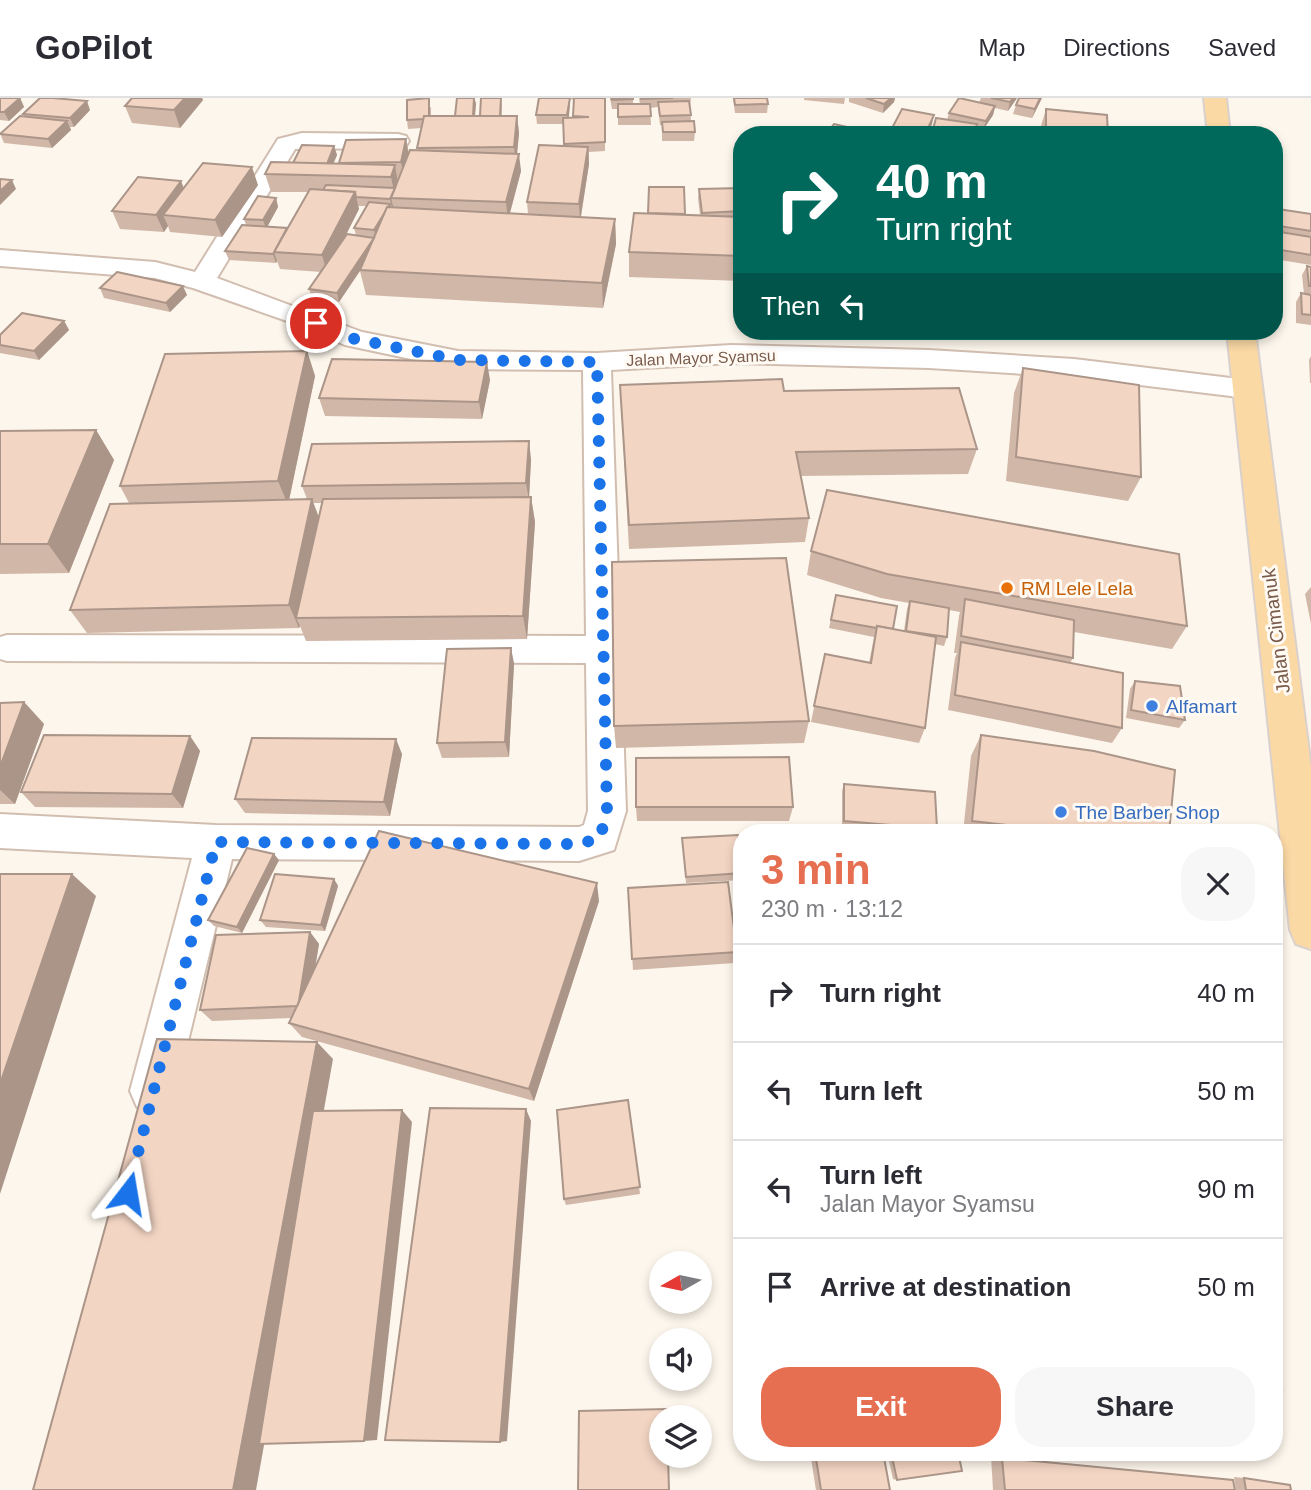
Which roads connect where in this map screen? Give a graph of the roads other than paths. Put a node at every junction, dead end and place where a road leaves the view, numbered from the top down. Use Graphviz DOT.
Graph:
graph roads {
  1 [pos="1215,98"];
  2 [pos="1218,126"];
  3 [pos="401,141"];
  4 [pos="0,258"];
  5 [pos="202,282"];
  6 [pos="1242,340"];
  7 [pos="597,362"];
  8 [pos="1247,389"];
  9 [pos="6,648"];
  10 [pos="604,650"];
  11 [pos="0,831"];
  12 [pos="216,842"];
  13 [pos="1311,930"];
  14 [pos="145,1126"];
  1 -- 2 [label="main road"];
  3 -- 5 [label="street"];
  4 -- 5 [label="street, Jalan Mayor Syamsu"];
  5 -- 7 [label="street, Jalan Mayor Syamsu"];
  6 -- 8 [label="main road, Jalan Cimanuk"];
  7 -- 8 [label="street, Jalan Mayor Syamsu"];
  7 -- 10 [label="street"];
  8 -- 13 [label="main road, Jalan Cimanuk"];
  9 -- 10 [label="street"];
  10 -- 12 [label="street"];
  11 -- 12 [label="street"];
  12 -- 14 [label="street"];
}
